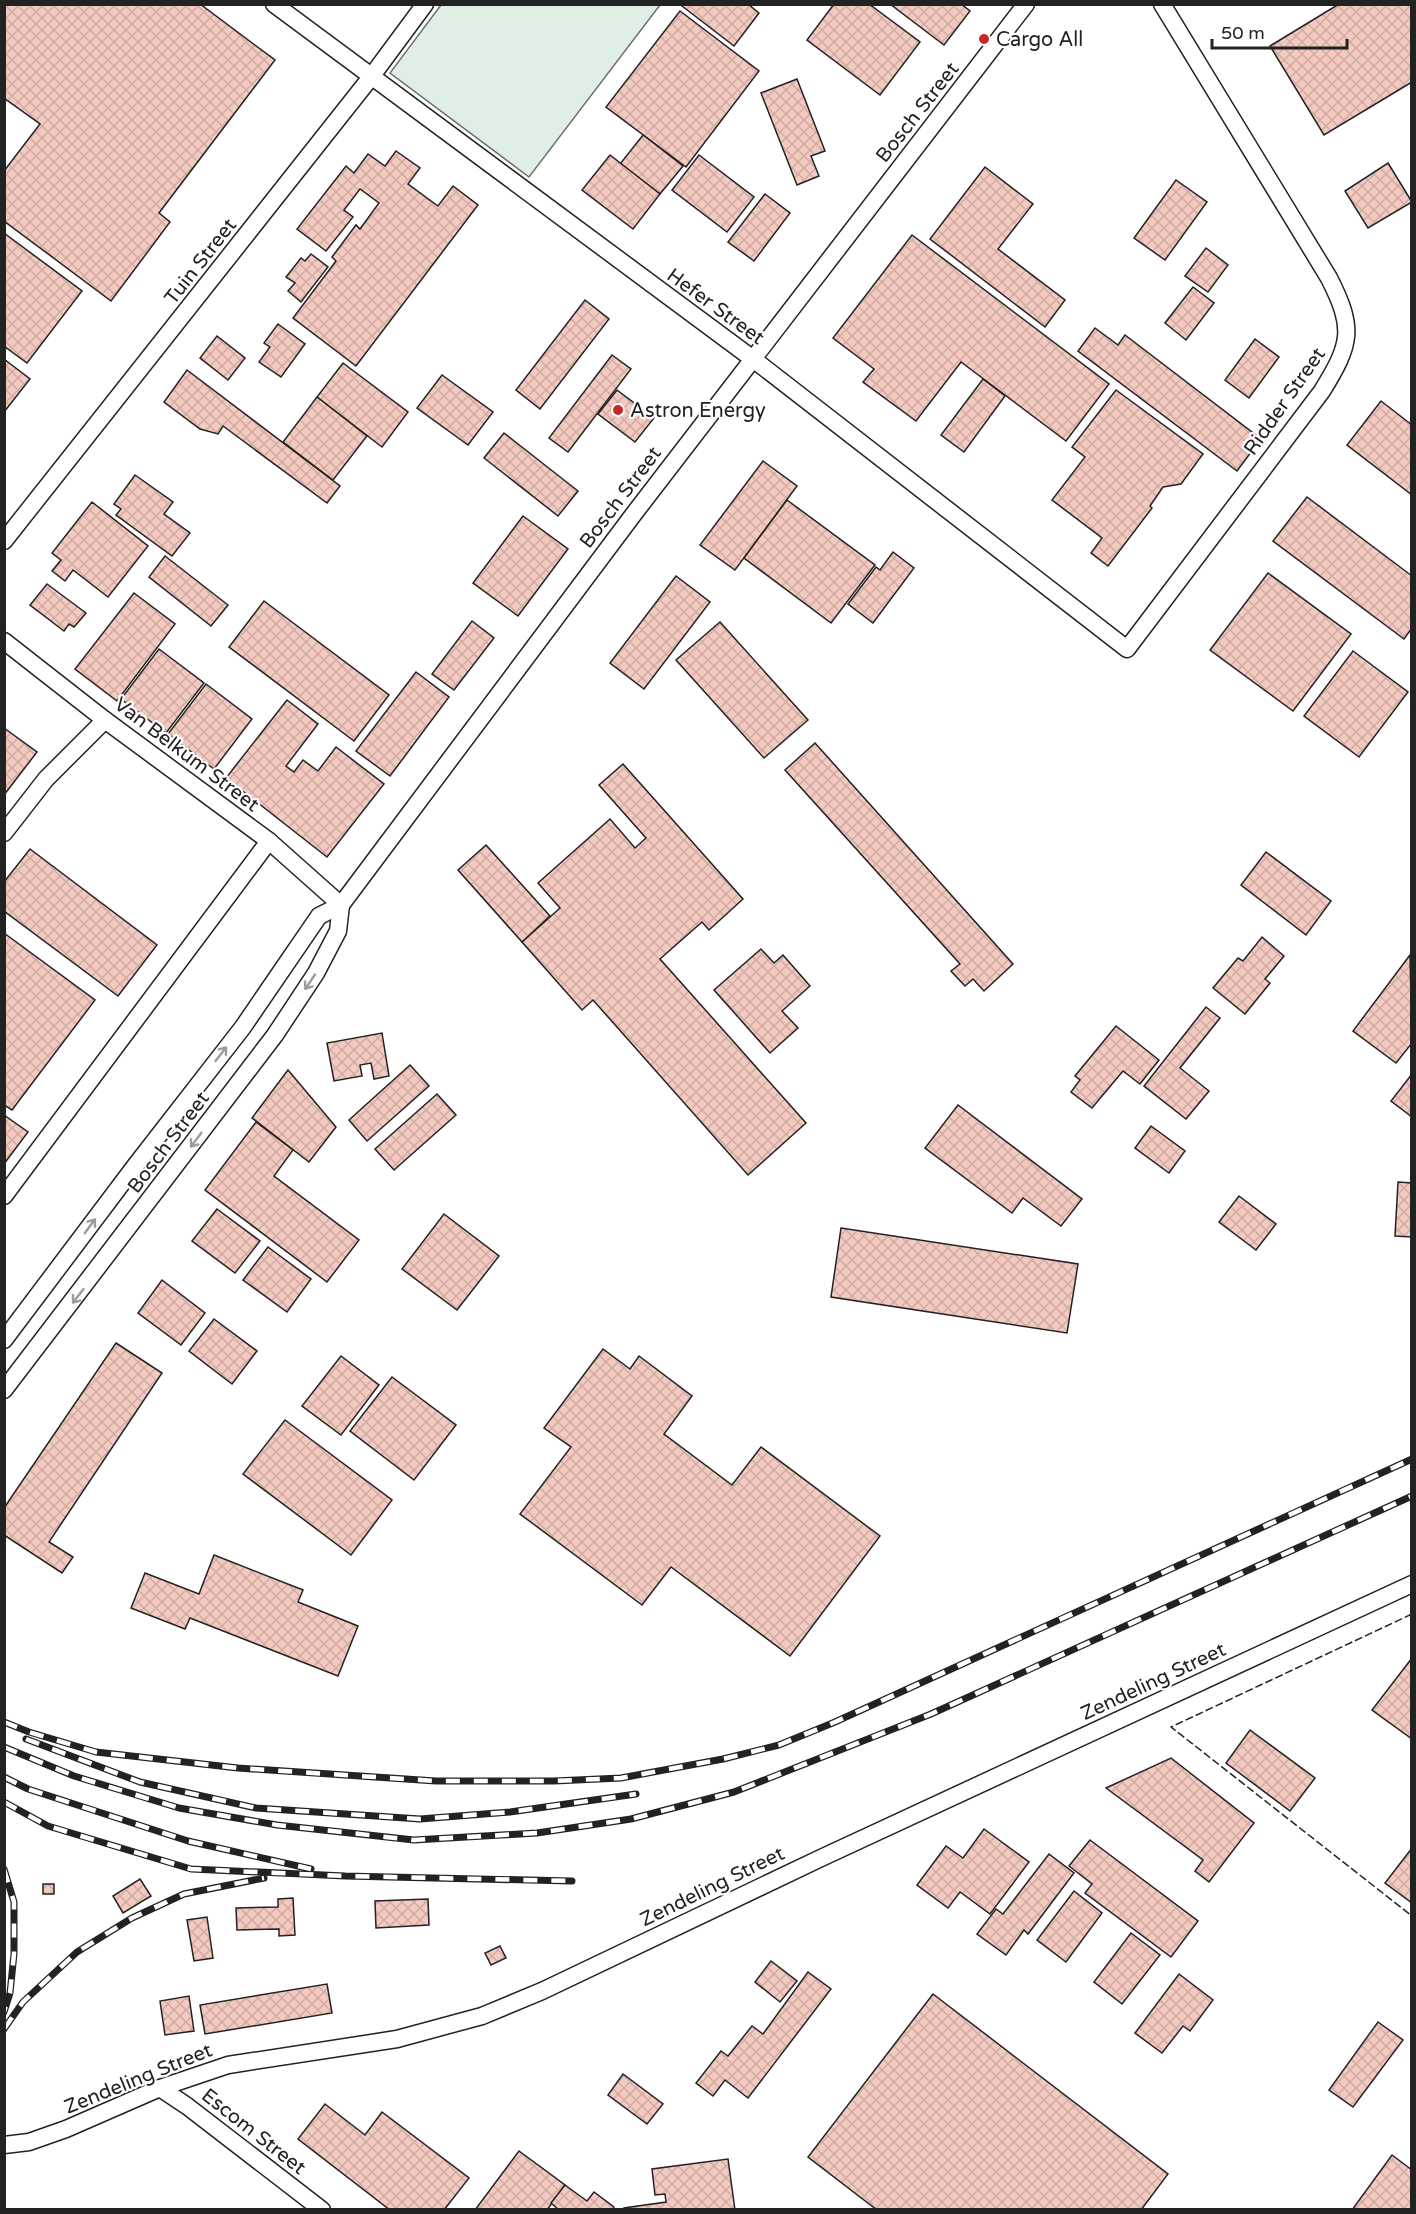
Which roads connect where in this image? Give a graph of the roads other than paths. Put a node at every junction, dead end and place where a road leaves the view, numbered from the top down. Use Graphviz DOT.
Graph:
graph roads {
  1 [pos="274,4"];
  2 [pos="425,4"];
  3 [pos="1026,4"];
  4 [pos="1162,4"];
  5 [pos="371,77"];
  6 [pos="753,359"];
  7 [pos="4,541"];
  8 [pos="4,641"];
  9 [pos="1127,649"];
  10 [pos="105,720"];
  11 [pos="4,833"];
  12 [pos="269,841"];
  13 [pos="341,905"];
  14 [pos="4,1196"];
  15 [pos="4,1340"];
  16 [pos="4,1390"];
  17 [pos="1412,1584"];
  18 [pos="160,2088"];
  19 [pos="4,2145"];
  20 [pos="322,2210"];
  1 -- 5 [label="street, Hefer Street"];
  2 -- 5 [label="street, Tuin Street"];
  3 -- 6 [label="street, Bosch Street"];
  4 -- 9 [label="street, Ridder Street"];
  5 -- 6 [label="street, Hefer Street"];
  5 -- 7 [label="street, Tuin Street"];
  6 -- 9 [label="street, Hefer Street"];
  6 -- 13 [label="street, Bosch Street"];
  8 -- 10 [label="street, Van Belkum Street"];
  10 -- 11 [label="street"];
  10 -- 12 [label="street, Van Belkum Street"];
  12 -- 13 [label="street, Van Belkum Street"];
  12 -- 14 [label="street"];
  15 -- 13 [label="street, Bosch Street, one-way"];
  13 -- 16 [label="street, Bosch Street, one-way"];
  17 -- 18 [label="street, Zendeling Street"];
  18 -- 19 [label="street, Zendeling Street"];
  18 -- 20 [label="street, Escom Street"];
}
